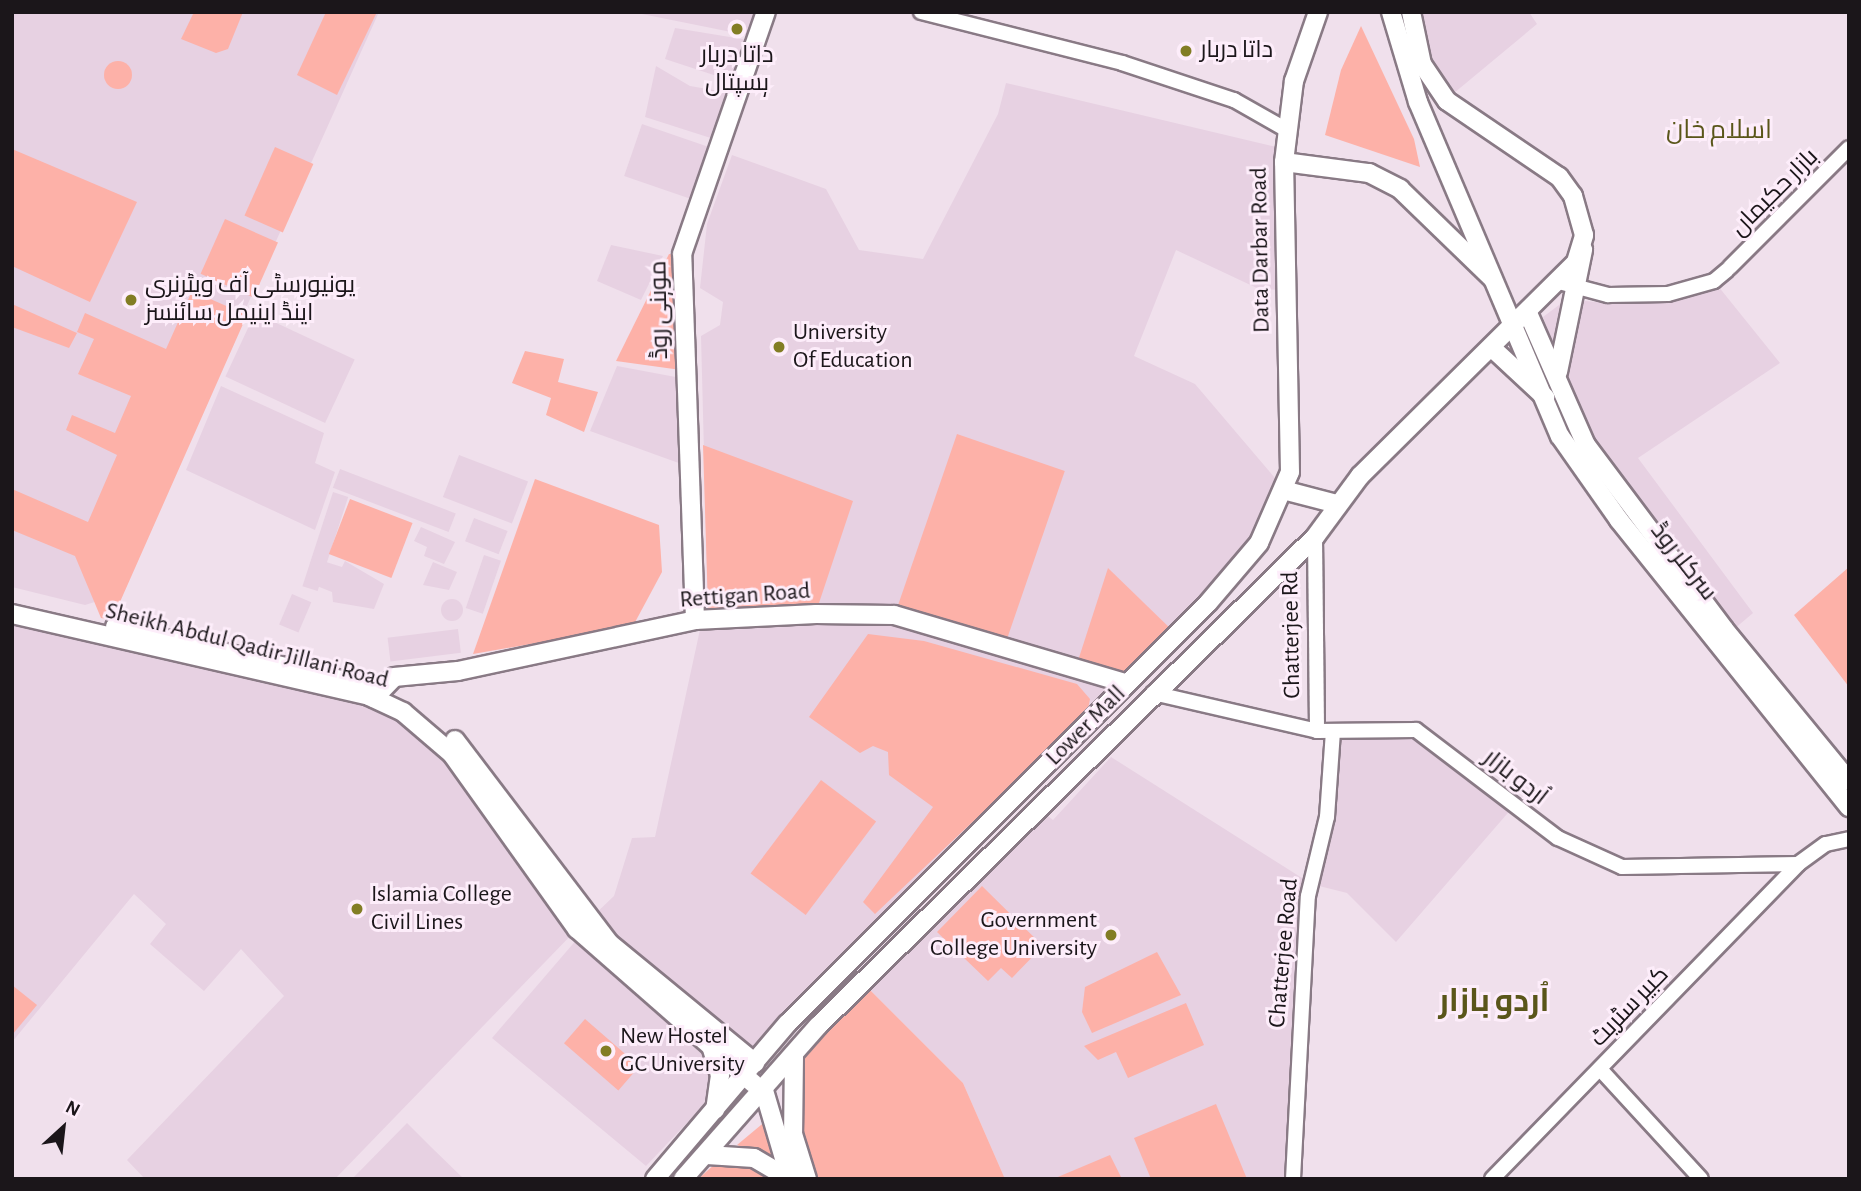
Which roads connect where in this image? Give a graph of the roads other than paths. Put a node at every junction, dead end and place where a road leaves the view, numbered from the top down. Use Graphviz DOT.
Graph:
graph roads {
  1 [pos="766,12"];
  2 [pos="921,12"];
  3 [pos="1318,12"];
  4 [pos="1391,12"];
  5 [pos="1411,12"];
  6 [pos="1287,130"];
  7 [pos="1849,148"];
  8 [pos="1284,162"];
  9 [pos="1584,243"];
  10 [pos="1559,282"];
  11 [pos="1499,284"];
  12 [pos="1578,291"];
  13 [pos="1528,313"];
  14 [pos="1514,325"];
  15 [pos="1491,347"];
  16 [pos="1558,372"];
  17 [pos="1545,397"];
  18 [pos="1287,491"];
  19 [pos="1337,503"];
  20 [pos="1315,537"];
  21 [pos="12,603"];
  22 [pos="12,614"];
  23 [pos="695,620"];
  24 [pos="1086,673"];
  25 [pos="1125,683"];
  26 [pos="376,693"];
  27 [pos="1153,693"];
  28 [pos="1091,716"];
  29 [pos="1317,732"];
  30 [pos="1333,732"];
  31 [pos="1849,781"];
  32 [pos="1849,807"];
  33 [pos="994,811"];
  34 [pos="1016,832"];
  35 [pos="1849,839"];
  36 [pos="1798,864"];
  37 [pos="711,1046"];
  38 [pos="794,1056"];
  39 [pos="1600,1069"];
  40 [pos="750,1070"];
  41 [pos="765,1093"];
  42 [pos="713,1116"];
  43 [pos="707,1155"];
  44 [pos="654,1179"];
  45 [pos="683,1179"];
  46 [pos="790,1179"];
  47 [pos="807,1179"];
  48 [pos="1293,1179"];
  49 [pos="1492,1179"];
  50 [pos="1701,1179"];
  1 -- 23 [label="main road, موہنی روڈ"];
  2 -- 6 [label="street"];
  3 -- 6 [label="main road, Data Darbar Road"];
  4 -- 11 [label="main road, سرکلر روڈ"];
  5 -- 9 [label="main road"];
  6 -- 8 [label="main road, Data Darbar Road"];
  7 -- 12 [label="street, بازار حکیماں"];
  8 -- 11 [label="main road"];
  8 -- 18 [label="main road, Data Darbar Road"];
  9 -- 10 [label="main road"];
  9 -- 12 [label="main road"];
  10 -- 12 [label="street"];
  10 -- 13 [label="main road"];
  11 -- 14 [label="main road, سرکلر روڈ"];
  12 -- 16 [label="main road"];
  13 -- 14 [label="main road, Lower Mall"];
  13 -- 16 [label="main road, سرکلر روڈ"];
  14 -- 15 [label="main road, Lower Mall"];
  14 -- 17 [label="main road, سرکلر روڈ"];
  15 -- 17 [label="main road"];
  15 -- 19 [label="main road, Lower Mall"];
  16 -- 31 [label="main road, سرکلر روڈ"];
  17 -- 32 [label="main road, سرکلر روڈ"];
  18 -- 19 [label="main road"];
  18 -- 25 [label="main road, Lower Mall"];
  19 -- 20 [label="main road, Lower Mall"];
  20 -- 27 [label="main road, Lower Mall"];
  20 -- 29 [label="street, Chatterjee Rd"];
  21 -- 26 [label="main road, Sheikh Abdul Qadir Jillani Road"];
  22 -- 26 [label="main road, Sheikh Abdul Qadir Jillani Road"];
  23 -- 24 [label="main road, Rettigan Road"];
  23 -- 26 [label="main road, Rettigan Road"];
  24 -- 25 [label="main road, Rettigan Road"];
  24 -- 28 [label="main road"];
  25 -- 28 [label="main road, Lower Mall"];
  26 -- 37 [label="main road, Sheikh Abdul Qadir Jillani Road"];
  26 -- 40 [label="main road, Sheikh Abdul Qadir Jillani Road"];
  27 -- 29 [label="street, اُردو بازار"];
  27 -- 34 [label="main road, Lower Mall"];
  28 -- 33 [label="main road, Lower Mall"];
  29 -- 30 [label="street, اُردو بازار"];
  30 -- 36 [label="street, اُردو بازار"];
  30 -- 48 [label="street, Chatterjee Road"];
  33 -- 34 [label="main road"];
  33 -- 40 [label="main road, Lower Mall"];
  34 -- 38 [label="main road, Lower Mall"];
  35 -- 36 [label="street"];
  36 -- 39 [label="street, کبیر سٹریٹ"];
  37 -- 40 [label="main road, Sheikh Abdul Qadir Jillani Road"];
  37 -- 42 [label="main road"];
  38 -- 41 [label="main road, Lower Mall"];
  38 -- 47 [label="main road"];
  39 -- 49 [label="street, کبیر سٹریٹ"];
  39 -- 50 [label="street"];
  40 -- 41 [label="main road, Sheikh Abdul Qadir Jillani Road"];
  40 -- 42 [label="main road, Lower Mall"];
  41 -- 43 [label="main road, Lower Mall"];
  41 -- 46 [label="main road"];
  42 -- 44 [label="main road, Lower Mall"];
  43 -- 45 [label="main road, Lower Mall"];
  43 -- 46 [label="main road"];
}
